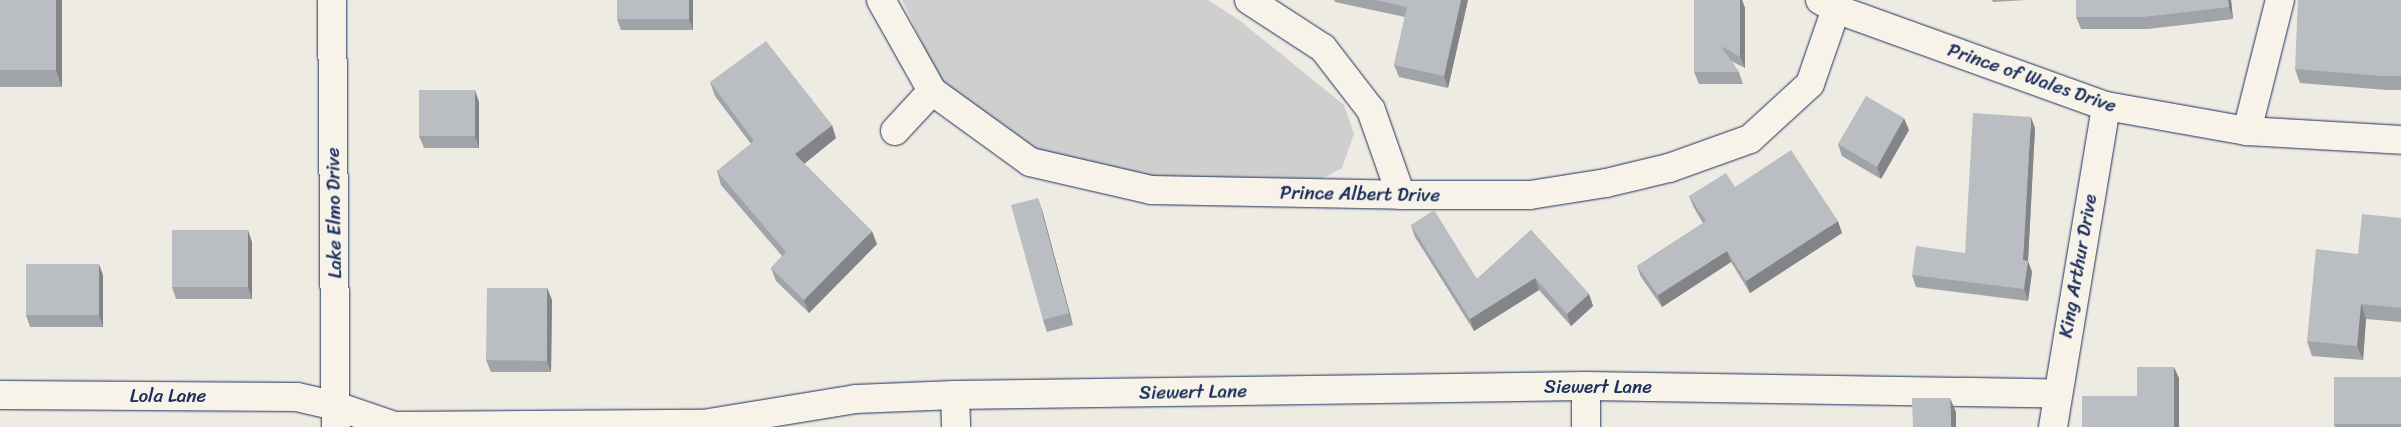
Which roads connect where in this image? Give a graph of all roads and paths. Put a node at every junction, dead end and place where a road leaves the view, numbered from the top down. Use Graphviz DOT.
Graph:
graph roads {
  1 [pos="332,0"];
  2 [pos="881,0"];
  3 [pos="1250,0"];
  4 [pos="2280,0"];
  5 [pos="1828,5"];
  6 [pos="932,91"];
  7 [pos="2106,106"];
  8 [pos="895,131"];
  9 [pos="2247,131"];
  10 [pos="2401,140"];
  11 [pos="1401,195"];
  12 [pos="1586,386"];
  13 [pos="2057,393"];
  14 [pos="0,395"];
  15 [pos="956,395"];
  16 [pos="336,416"];
  17 [pos="956,427"];
  18 [pos="1586,427"];
  19 [pos="2053,427"];
  1 -- 16 [label="street, Lake Elmo Drive"];
  2 -- 6 [label="street, Prince Albert Drive"];
  3 -- 11 [label="street"];
  4 -- 9 [label="street"];
  5 -- 7 [label="street, Prince of Wales Drive"];
  5 -- 11 [label="street, Prince Albert Drive"];
  6 -- 8 [label="street"];
  6 -- 11 [label="street, Prince Albert Drive"];
  7 -- 9 [label="street, Prince of Wales Drive"];
  7 -- 13 [label="street, King Arthur Drive"];
  9 -- 10 [label="street, Prince of Wales Drive"];
  12 -- 13 [label="street, Siewert Lane"];
  12 -- 15 [label="street, Siewert Lane"];
  12 -- 18 [label="street"];
  13 -- 19 [label="street, King Arthur Drive"];
  14 -- 16 [label="street, Lola Lane"];
  15 -- 16 [label="street, Siewert Lane"];
  15 -- 17 [label="street"];
}
